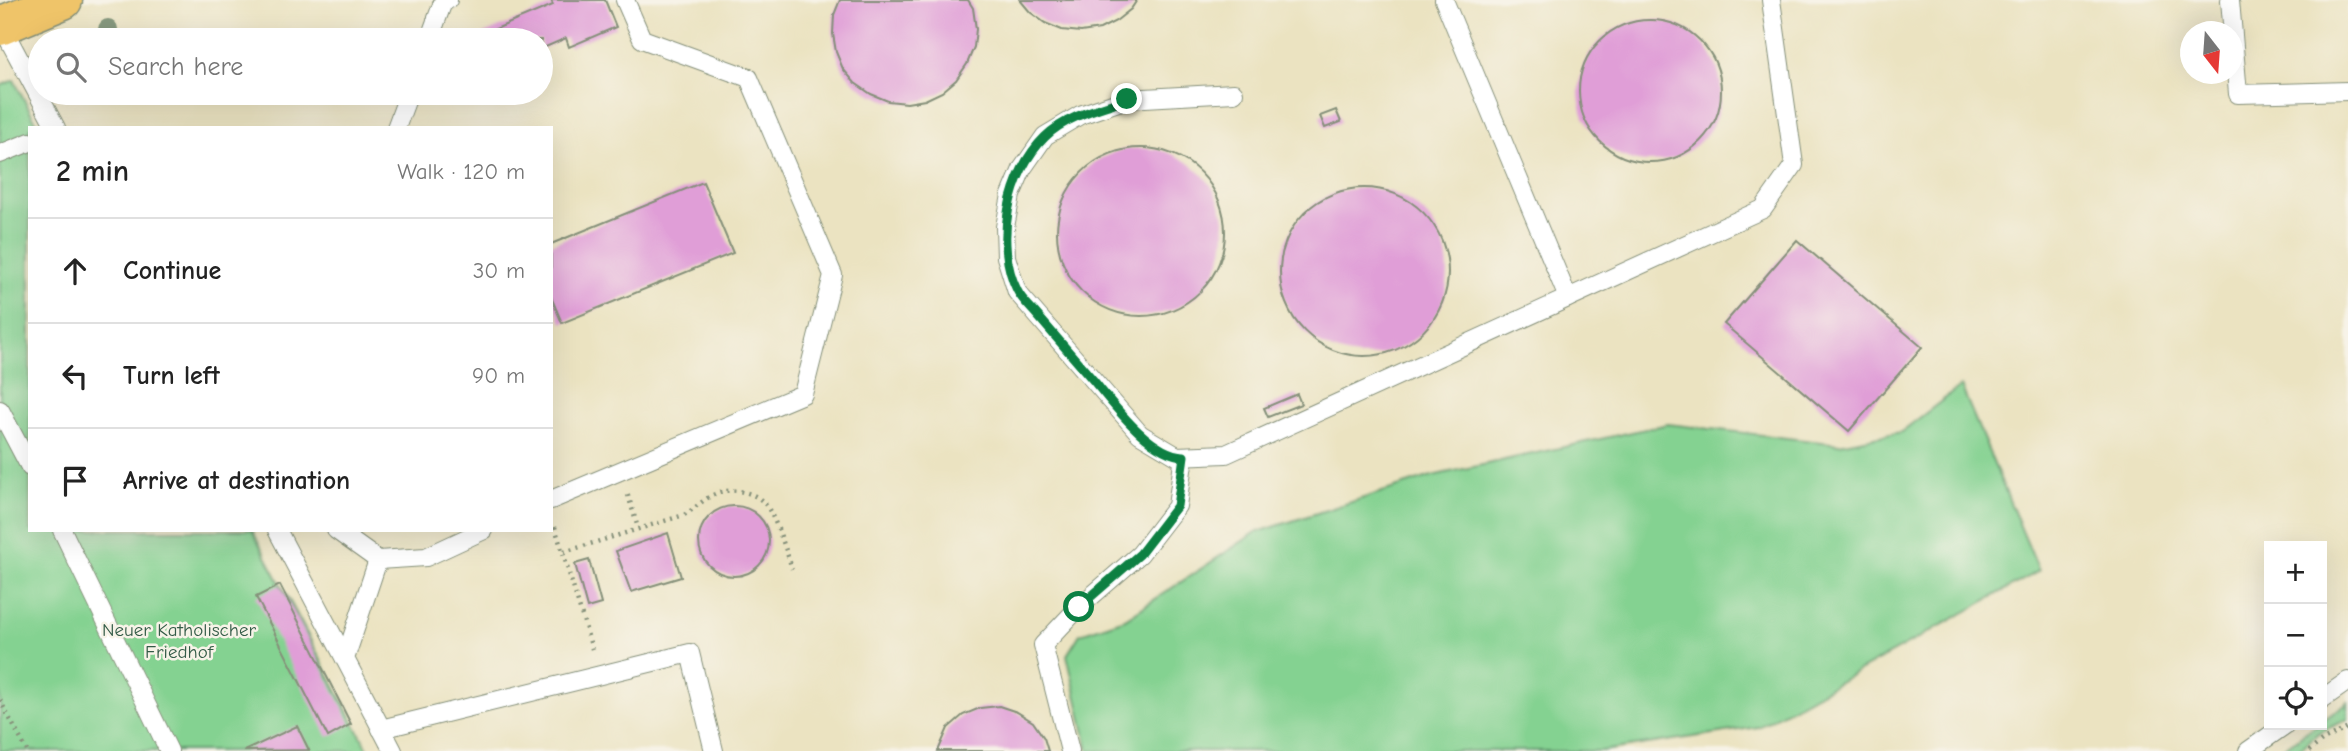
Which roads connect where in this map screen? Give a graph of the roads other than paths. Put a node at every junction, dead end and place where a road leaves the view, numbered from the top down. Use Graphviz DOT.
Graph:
graph roads {
  1 [pos="63,0"];
  2 [pos="448,0"];
  3 [pos="625,0"];
  4 [pos="1444,0"];
  5 [pos="1771,0"];
  6 [pos="2230,0"];
  7 [pos="0,26"];
  8 [pos="433,28"];
  9 [pos="28,77"];
  10 [pos="2348,91"];
  11 [pos="1234,93"];
  12 [pos="43,105"];
  13 [pos="405,105"];
  14 [pos="55,126"];
  15 [pos="397,126"];
  16 [pos="28,143"];
  17 [pos="0,154"];
  18 [pos="1568,298"];
  19 [pos="0,410"];
  20 [pos="1184,456"];
  21 [pos="28,463"];
  22 [pos="553,499"];
  23 [pos="63,532"];
  24 [pos="278,532"];
  25 [pos="339,532"];
  26 [pos="480,532"];
  27 [pos="378,560"];
  28 [pos="345,659"];
  29 [pos="2348,681"];
  30 [pos="2327,696"];
  31 [pos="382,729"];
  32 [pos="2278,730"];
  33 [pos="169,751"];
  34 [pos="393,751"];
  35 [pos="714,751"];
  36 [pos="1070,751"];
  37 [pos="2248,751"];
  1 -- 7 [label="main road"];
  2 -- 8 [label="lane"];
  3 -- 22 [label="lane"];
  4 -- 18 [label="lane"];
  5 -- 18 [label="lane"];
  6 -- 10 [label="lane"];
  7 -- 9 [label="lane"];
  11 -- 20 [label="lane"];
  12 -- 14 [label="lane"];
  13 -- 15 [label="lane"];
  16 -- 17 [label="lane"];
  18 -- 20 [label="lane"];
  19 -- 21 [label="lane"];
  20 -- 36 [label="lane"];
  23 -- 33 [label="lane"];
  24 -- 28 [label="lane"];
  25 -- 27 [label="lane"];
  26 -- 27 [label="lane"];
  27 -- 28 [label="lane"];
  28 -- 31 [label="lane"];
  29 -- 30 [label="lane"];
  31 -- 34 [label="lane"];
  31 -- 35 [label="lane"];
  32 -- 37 [label="lane"];
}
